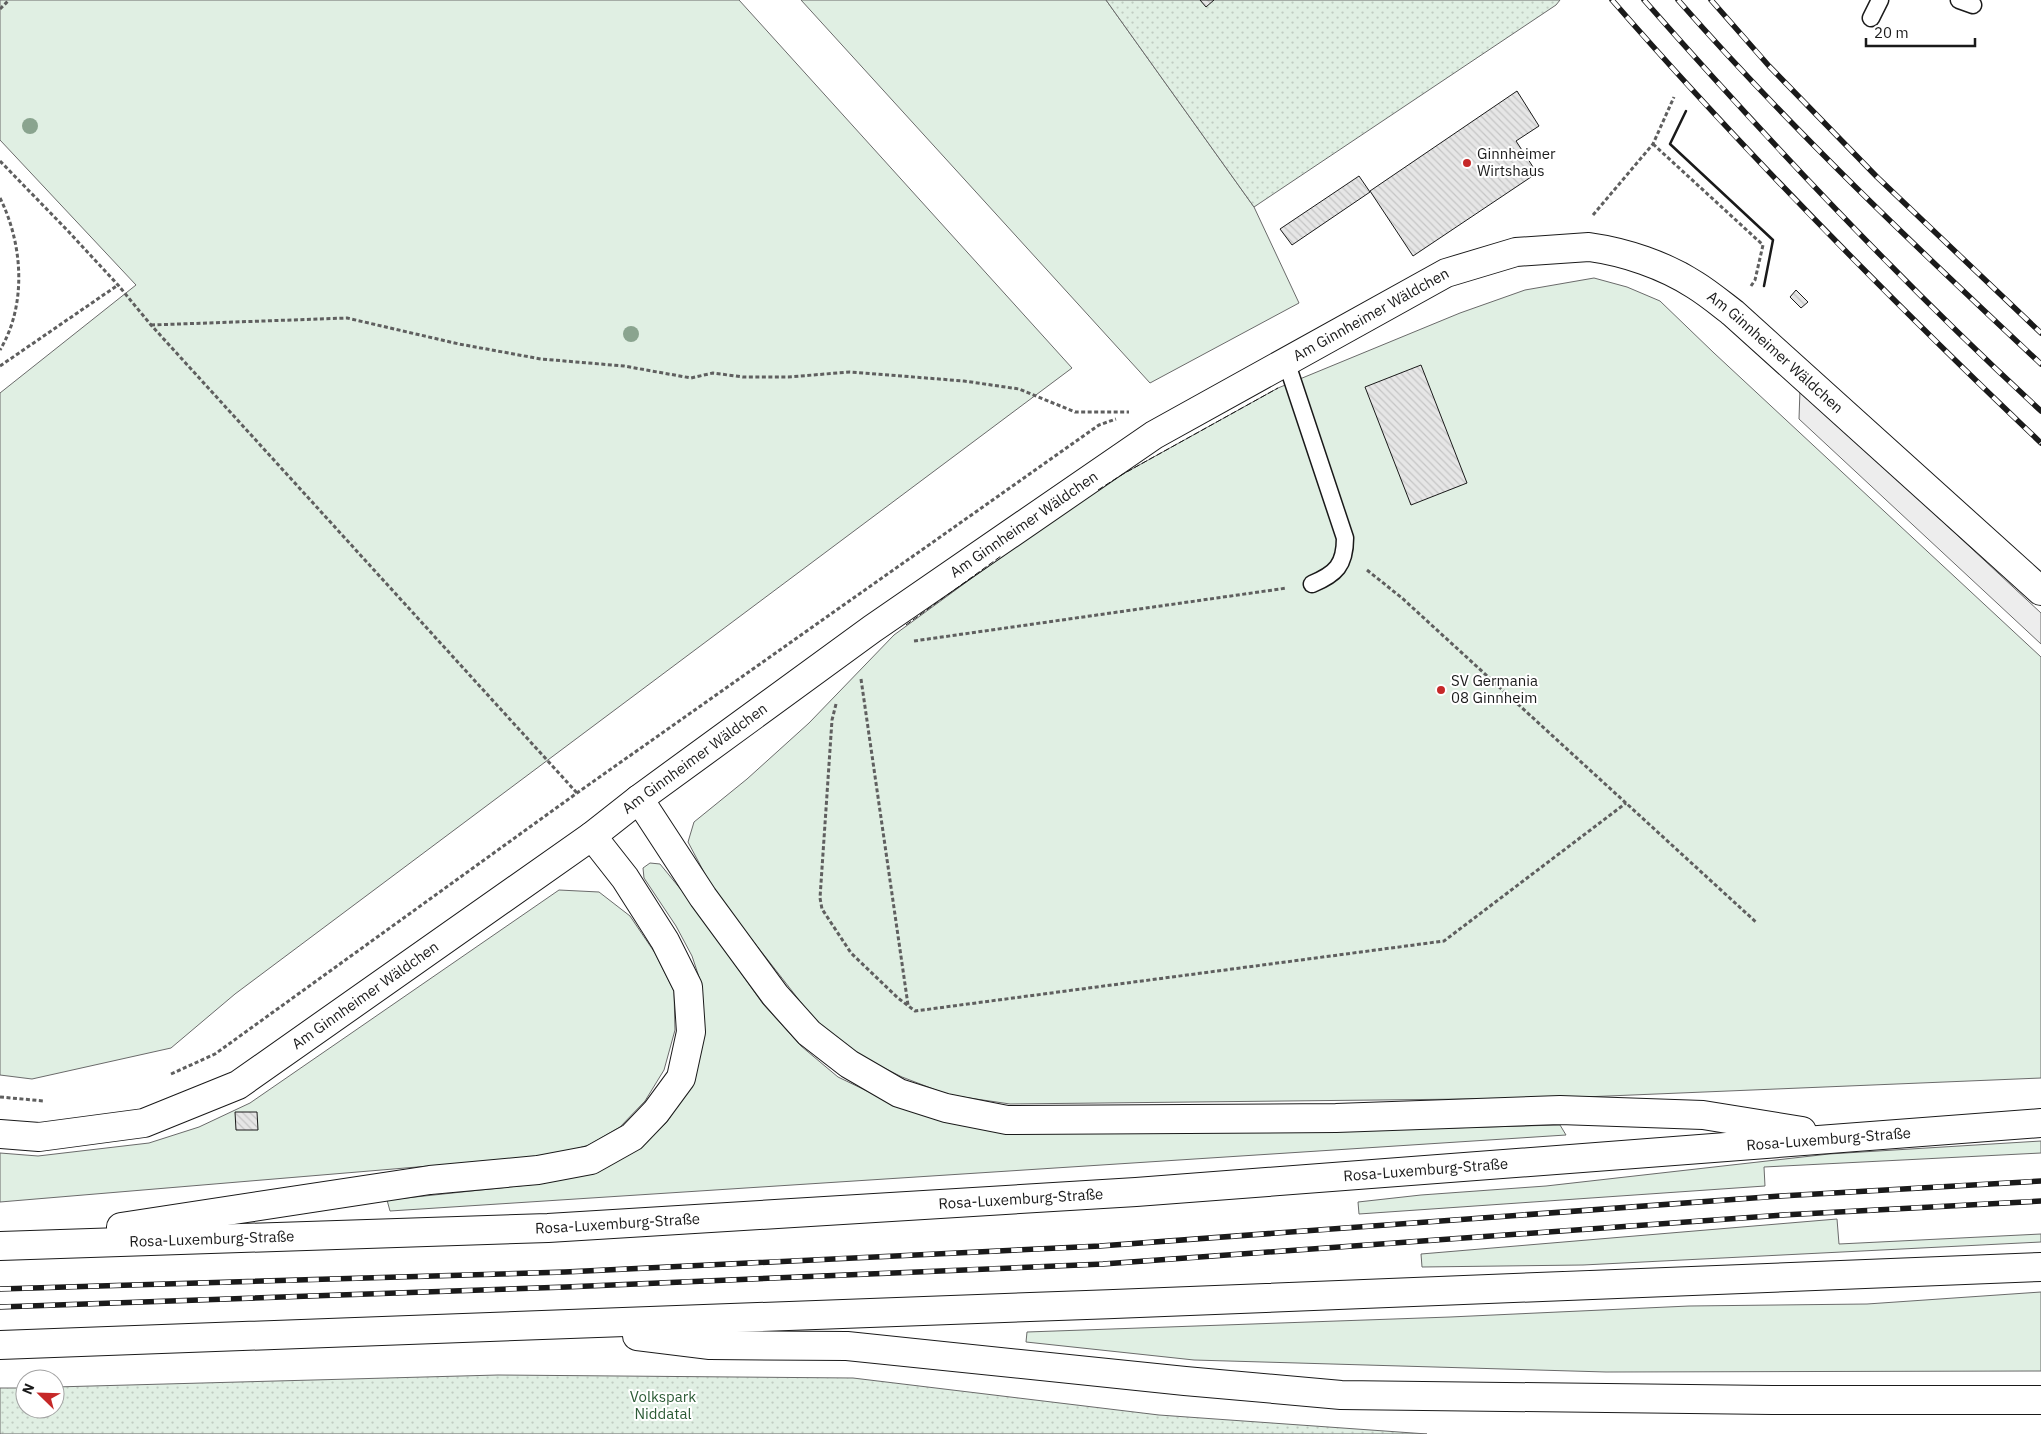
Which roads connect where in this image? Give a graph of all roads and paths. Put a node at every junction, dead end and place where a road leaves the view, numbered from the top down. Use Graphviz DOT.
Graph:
graph roads {
  1 [pos="9,0"];
  2 [pos="1880,0"];
  3 [pos="0,10"];
  4 [pos="1870,18"];
  5 [pos="1674,97"];
  6 [pos="1653,144"];
  7 [pos="0,161"];
  8 [pos="0,198"];
  9 [pos="1590,218"];
  10 [pos="1755,280"];
  11 [pos="118,285"];
  12 [pos="151,325"];
  13 [pos="0,350"];
  14 [pos="1286,362"];
  15 [pos="0,366"];
  16 [pos="1345,553"];
  17 [pos="1312,584"];
  18 [pos="2041,591"];
  19 [pos="911,642"];
  20 [pos="860,674"];
  21 [pos="836,704"];
  22 [pos="577,793"];
  23 [pos="639,799"];
  24 [pos="1626,803"];
  25 [pos="592,836"];
  26 [pos="1757,923"];
  27 [pos="908,1005"];
  28 [pos="162,1078"];
  29 [pos="0,1097"];
  30 [pos="53,1100"];
  31 [pos="2041,1123"];
  32 [pos="0,1134"];
  33 [pos="1848,1138"];
  34 [pos="8,1245"];
  35 [pos="2041,1267"];
  36 [pos="556,1326"];
  37 [pos="0,1345"];
  38 [pos="2041,1400"];
  1 -- 3 [label="path"];
  2 -- 4 [label="lane"];
  5 -- 6 [label="path"];
  6 -- 9 [label="path"];
  6 -- 10 [label="path"];
  7 -- 11 [label="path"];
  8 -- 13 [label="path"];
  11 -- 12 [label="path"];
  11 -- 15 [label="path"];
  12 -- 22 [label="path"];
  12 -- 22 [label="path"];
  14 -- 16 [label="lane"];
  14 -- 18 [label="main road, Am Ginnheimer Wäldchen"];
  14 -- 23 [label="main road, Am Ginnheimer Wäldchen"];
  16 -- 17 [label="lane"];
  16 -- 24 [label="path"];
  17 -- 19 [label="path"];
  20 -- 27 [label="path"];
  21 -- 27 [label="path"];
  22 -- 28 [label="path"];
  23 -- 25 [label="main road, Am Ginnheimer Wäldchen"];
  23 -- 33 [label="main road"];
  24 -- 26 [label="path"];
  24 -- 27 [label="path"];
  25 -- 32 [label="main road, Am Ginnheimer Wäldchen"];
  25 -- 34 [label="main road"];
  29 -- 30 [label="path"];
  31 -- 33 [label="main road, Rosa-Luxemburg-Straße"];
  33 -- 34 [label="main road, Rosa-Luxemburg-Straße"];
  35 -- 36 [label="main road"];
  36 -- 37 [label="main road"];
  36 -- 38 [label="main road"];
}
